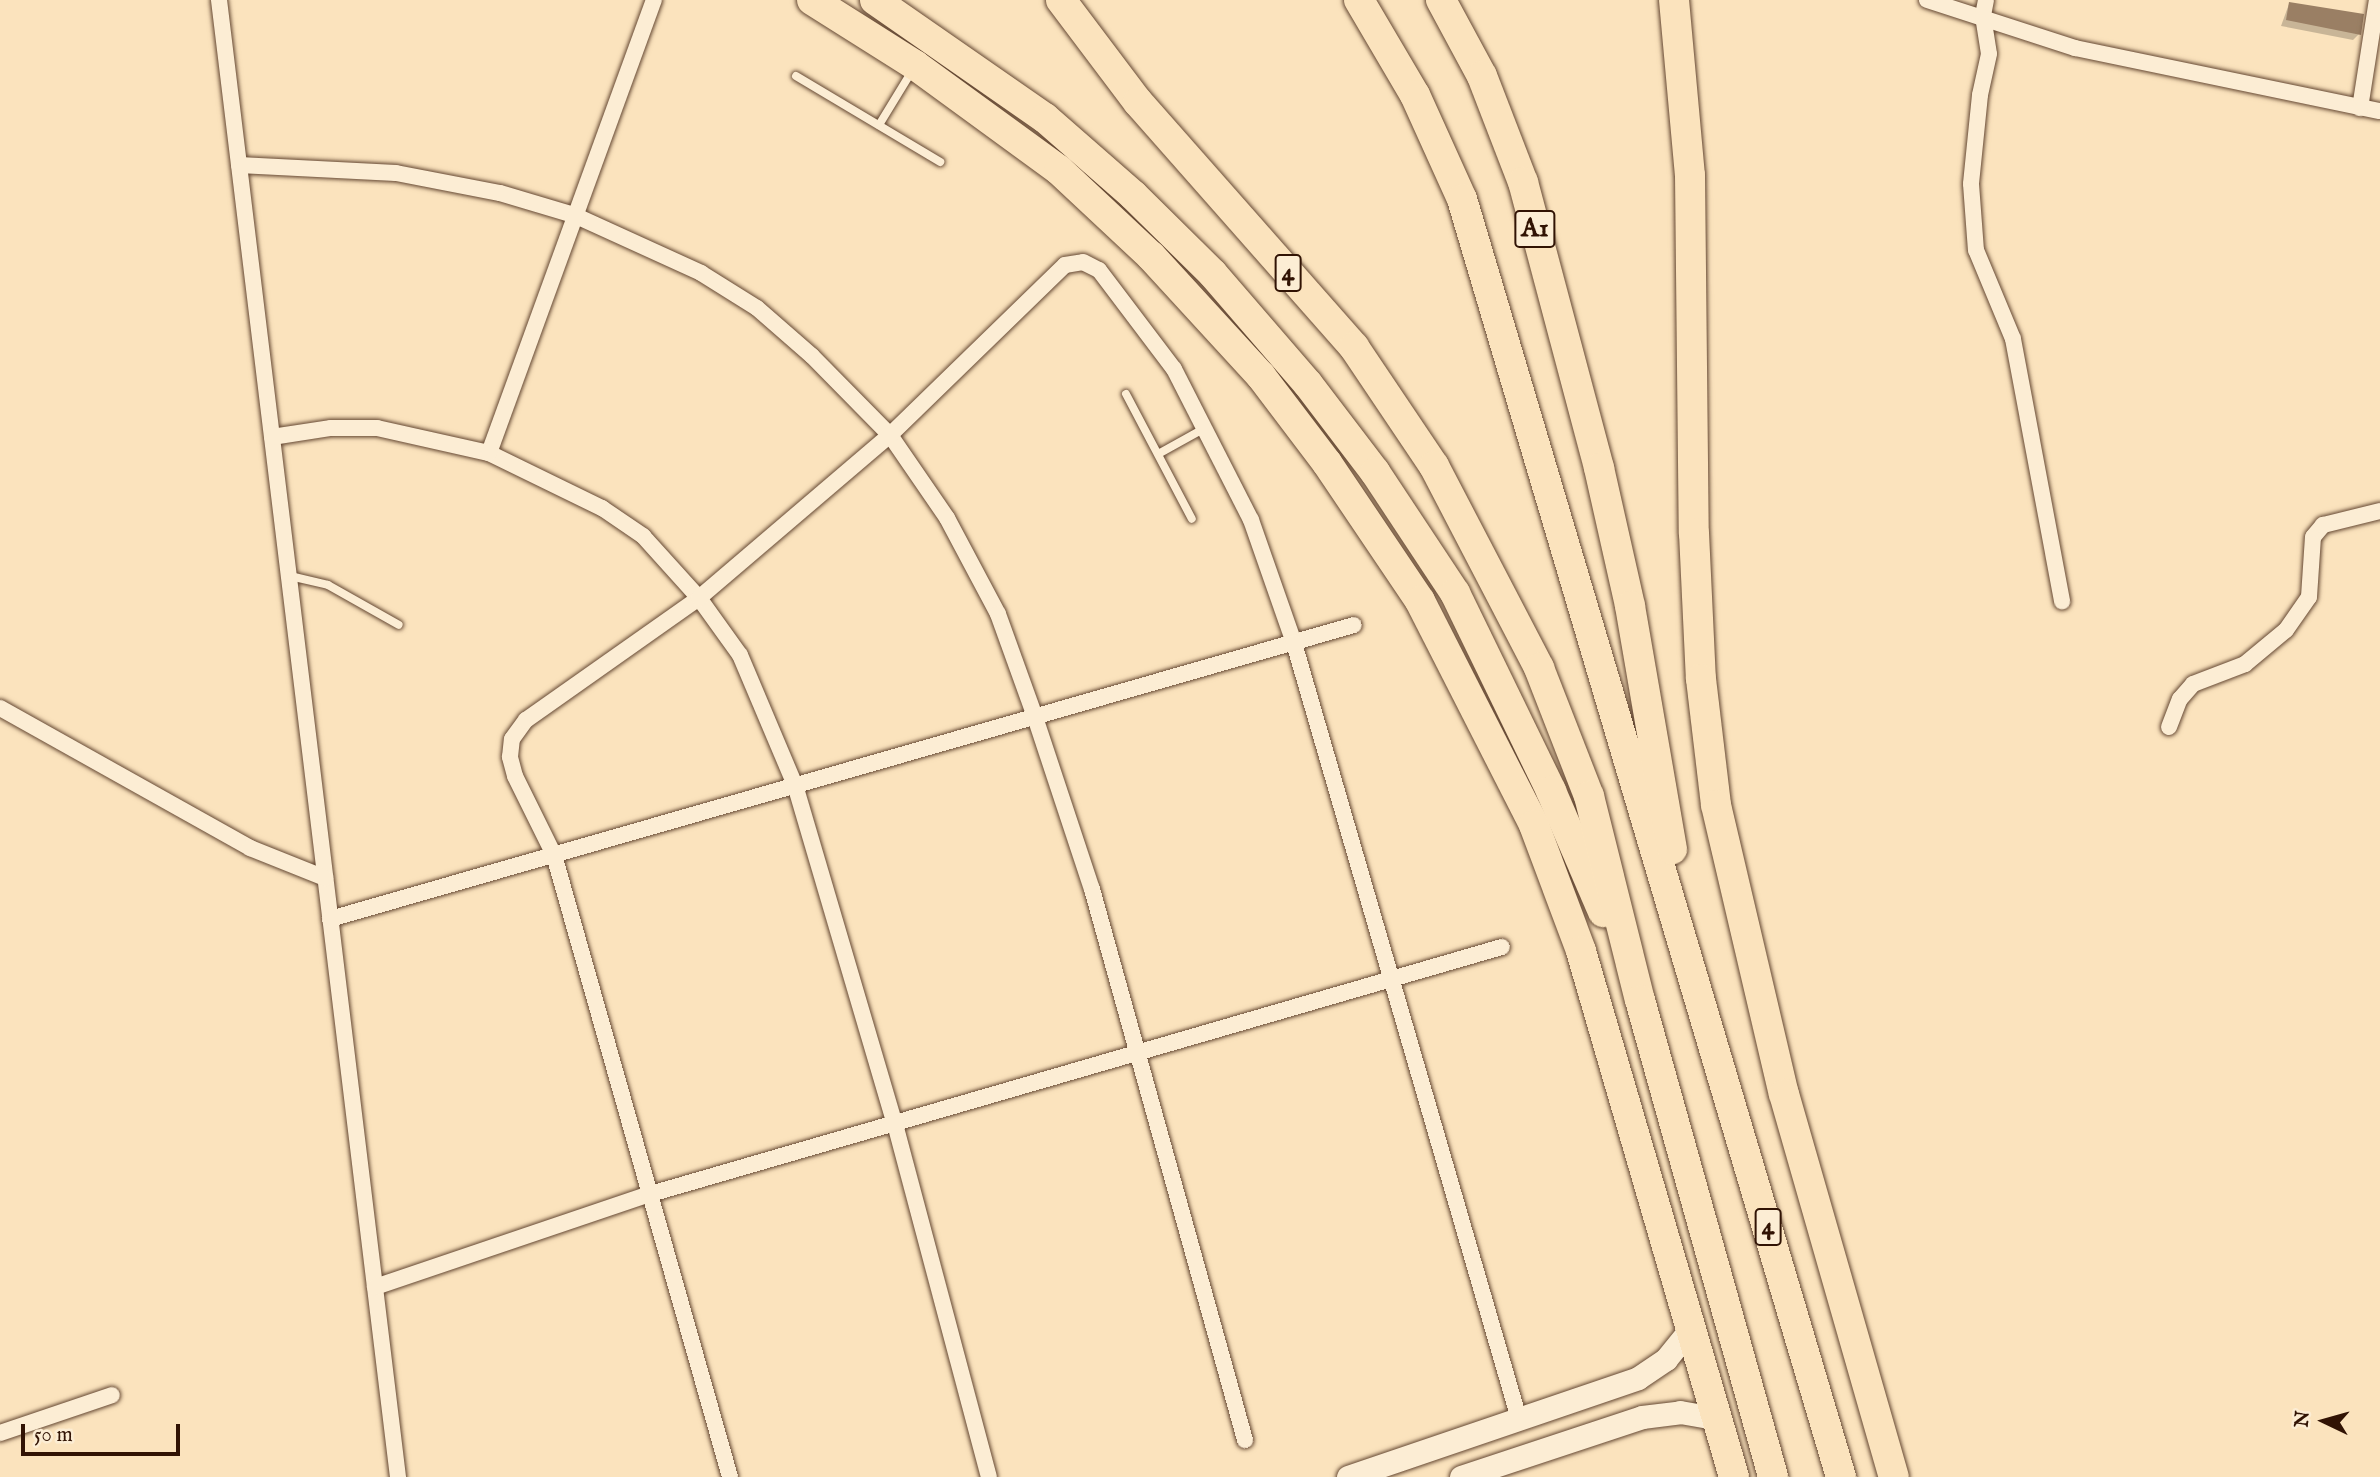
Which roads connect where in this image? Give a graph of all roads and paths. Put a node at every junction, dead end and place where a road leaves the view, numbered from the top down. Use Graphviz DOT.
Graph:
graph roads {
  1 [pos="219,0"];
  2 [pos="654,0"];
  3 [pos="812,0"];
  4 [pos="874,0"];
  5 [pos="1061,0"];
  6 [pos="1359,0"];
  7 [pos="1441,0"];
  8 [pos="1674,0"];
  9 [pos="1927,0"];
  10 [pos="2377,0"];
  11 [pos="1984,8"];
  12 [pos="915,65"];
  13 [pos="796,76"];
  14 [pos="2360,108"];
  15 [pos="2380,111"];
  16 [pos="879,125"];
  17 [pos="940,162"];
  18 [pos="239,165"];
  19 [pos="574,215"];
  20 [pos="1126,394"];
  21 [pos="1205,428"];
  22 [pos="890,435"];
  23 [pos="271,437"];
  24 [pos="489,453"];
  25 [pos="1160,453"];
  26 [pos="1599,468"];
  27 [pos="2380,511"];
  28 [pos="1192,519"];
  29 [pos="287,575"];
  30 [pos="698,598"];
  31 [pos="2062,601"];
  32 [pos="399,625"];
  33 [pos="1354,625"];
  34 [pos="1294,643"];
  35 [pos="0,708"];
  36 [pos="1035,717"];
  37 [pos="2169,727"];
  38 [pos="795,785"];
  39 [pos="554,855"];
  40 [pos="325,878"];
  41 [pos="330,919"];
  42 [pos="1502,947"];
  43 [pos="1694,977"];
  44 [pos="1392,980"];
  45 [pos="1640,1000"];
  46 [pos="1138,1056"];
  47 [pos="895,1124"];
  48 [pos="647,1195"];
  49 [pos="374,1287"];
  50 [pos="1691,1328"];
  51 [pos="112,1395"];
  52 [pos="1519,1419"];
  53 [pos="1718,1419"];
  54 [pos="0,1433"];
  55 [pos="1245,1440"];
  56 [pos="398,1477"];
  57 [pos="730,1477"];
  58 [pos="989,1477"];
  59 [pos="1348,1477"];
  60 [pos="1461,1477"];
  61 [pos="1734,1477"];
  62 [pos="1773,1477"];
  63 [pos="1841,1477"];
  64 [pos="1894,1477"];
  1 -- 18 [label="street"];
  2 -- 19 [label="street"];
  3 -- 12 [label="highway"];
  4 -- 45 [label="highway"];
  5 -- 45 [label="highway, 4"];
  6 -- 43 [label="highway"];
  7 -- 26 [label="highway, A1"];
  8 -- 64 [label="highway"];
  9 -- 11 [label="street"];
  10 -- 14 [label="street"];
  11 -- 14 [label="street"];
  11 -- 31 [label="street"];
  12 -- 16 [label="lane"];
  12 -- 50 [label="highway"];
  13 -- 16 [label="lane"];
  14 -- 15 [label="street"];
  16 -- 17 [label="lane"];
  18 -- 19 [label="street"];
  18 -- 23 [label="street"];
  19 -- 22 [label="street"];
  19 -- 24 [label="street"];
  20 -- 25 [label="lane"];
  21 -- 22 [label="street"];
  21 -- 25 [label="lane"];
  21 -- 34 [label="street"];
  22 -- 30 [label="street"];
  22 -- 36 [label="street"];
  23 -- 24 [label="street"];
  23 -- 29 [label="street"];
  24 -- 30 [label="street"];
  25 -- 28 [label="lane"];
  26 -- 43 [label="highway, 4"];
  27 -- 37 [label="street"];
  29 -- 32 [label="lane"];
  29 -- 40 [label="street"];
  30 -- 38 [label="street"];
  30 -- 39 [label="street"];
  33 -- 34 [label="street"];
  34 -- 36 [label="street"];
  34 -- 44 [label="street"];
  35 -- 40 [label="street"];
  36 -- 38 [label="street"];
  36 -- 46 [label="street"];
  38 -- 39 [label="street"];
  38 -- 47 [label="street"];
  39 -- 41 [label="street"];
  39 -- 48 [label="street"];
  40 -- 41 [label="street"];
  41 -- 49 [label="street"];
  42 -- 44 [label="street"];
  43 -- 63 [label="highway, 4"];
  44 -- 46 [label="street"];
  44 -- 52 [label="street"];
  45 -- 62 [label="highway, 4"];
  46 -- 47 [label="street"];
  46 -- 55 [label="street"];
  47 -- 48 [label="street"];
  47 -- 58 [label="street"];
  48 -- 49 [label="street"];
  48 -- 57 [label="street"];
  49 -- 56 [label="street"];
  50 -- 52 [label="main road"];
  50 -- 53 [label="highway"];
  51 -- 54 [label="street"];
  52 -- 59 [label="main road"];
  53 -- 60 [label="main road"];
  53 -- 61 [label="highway"];
}
